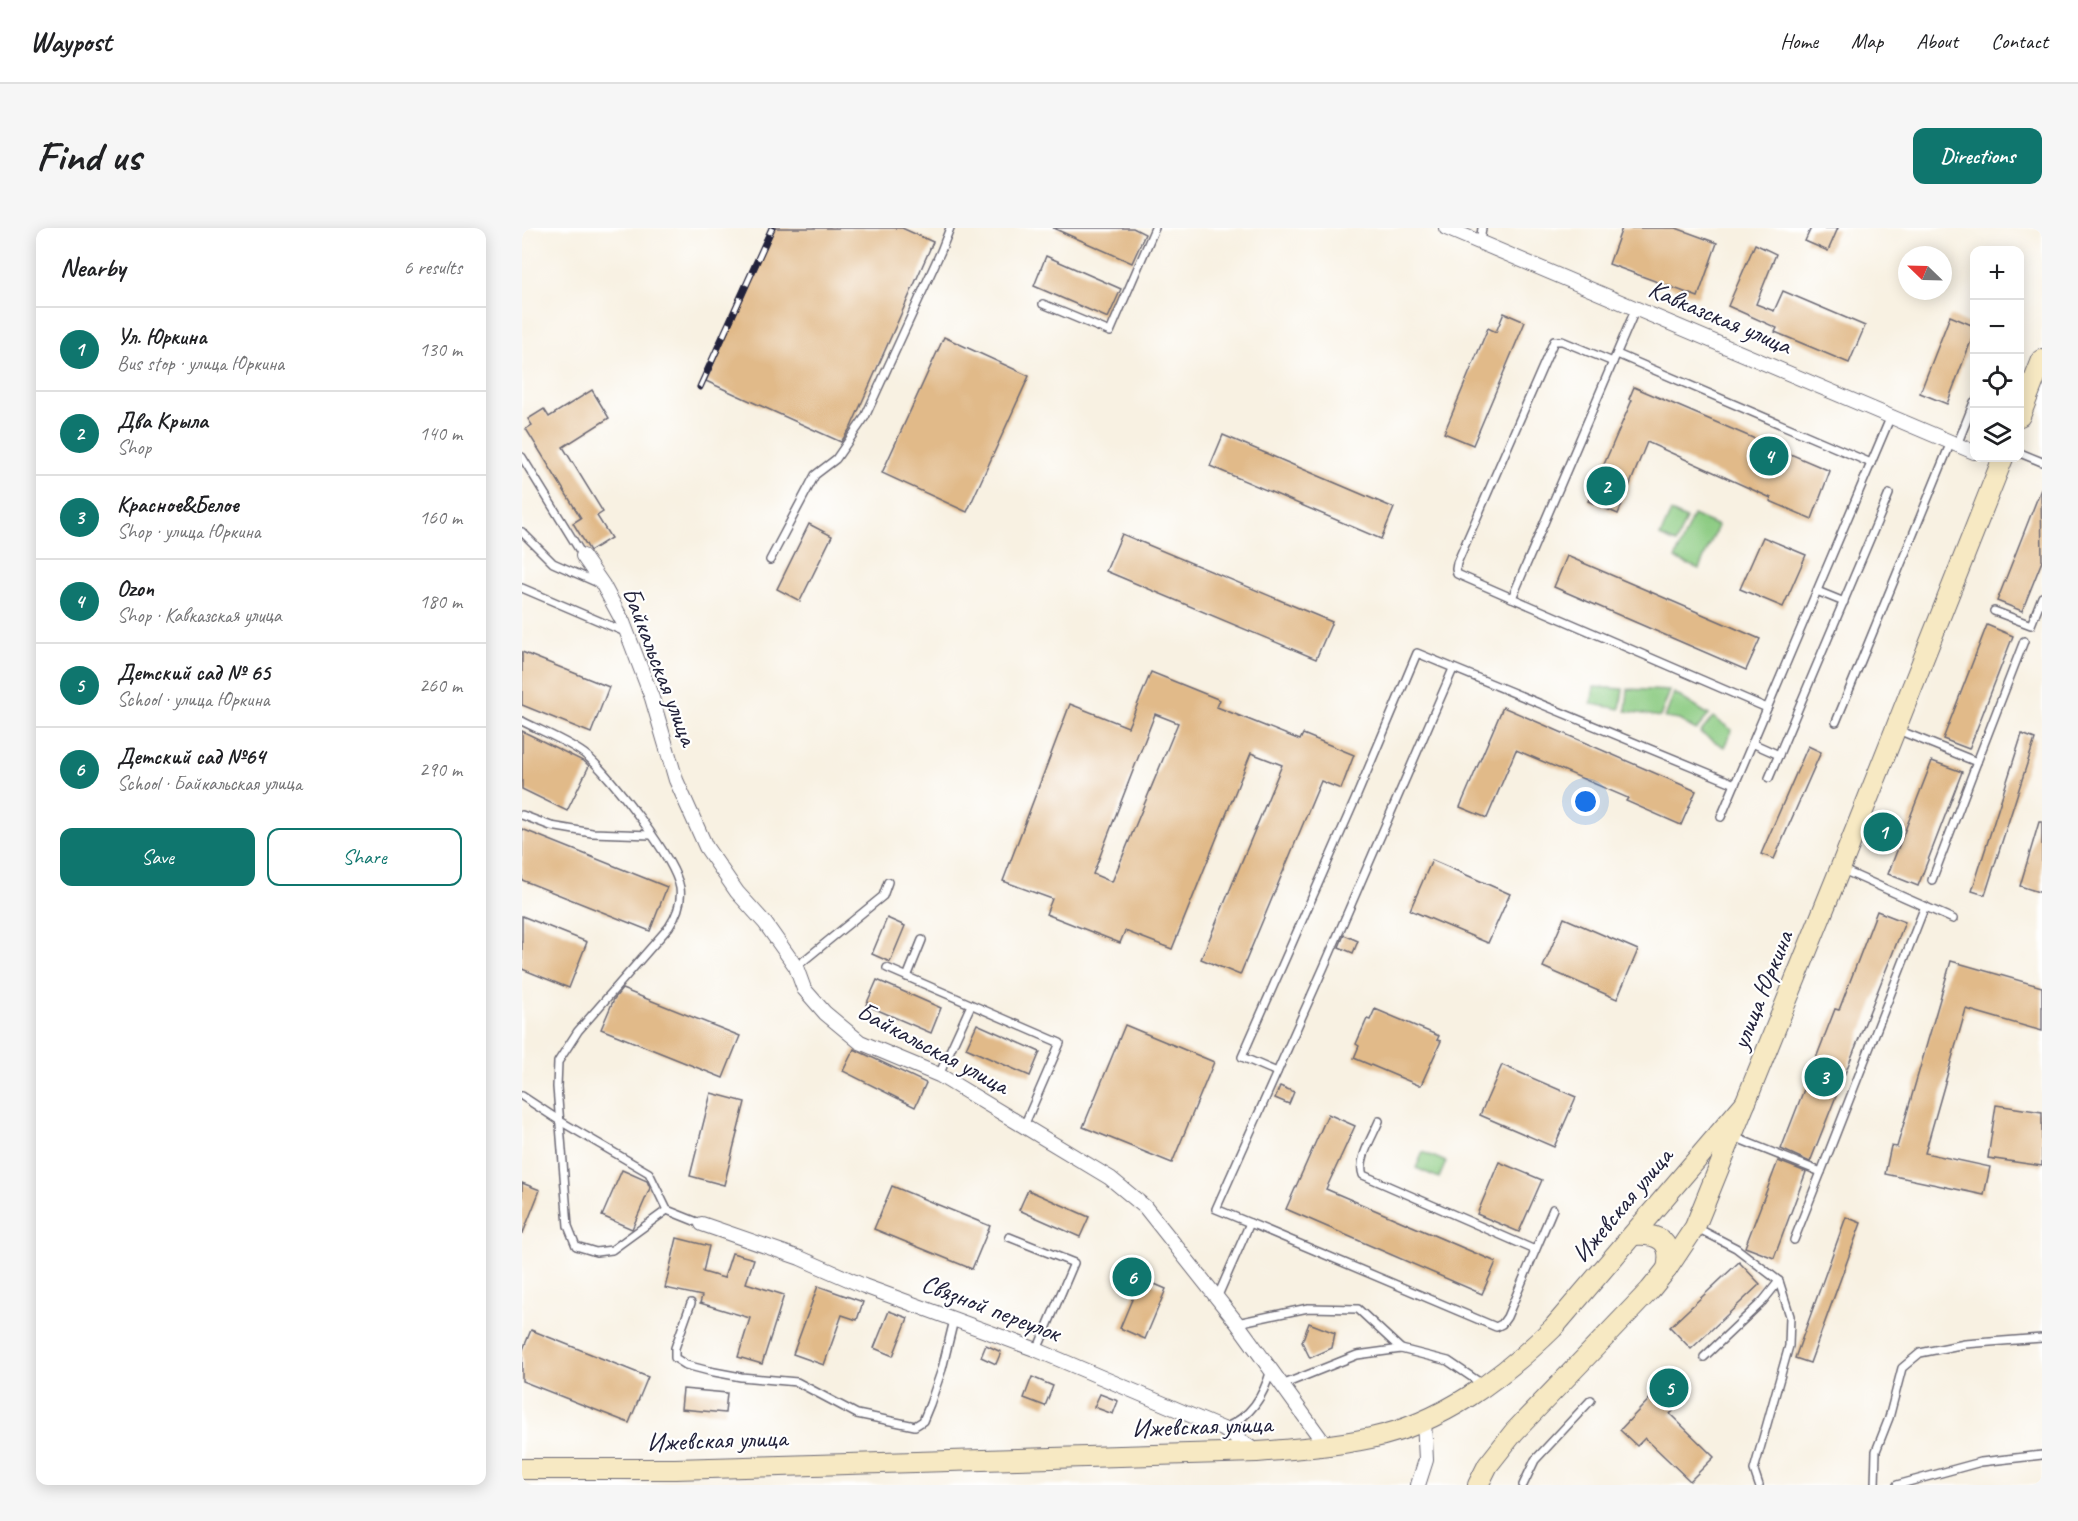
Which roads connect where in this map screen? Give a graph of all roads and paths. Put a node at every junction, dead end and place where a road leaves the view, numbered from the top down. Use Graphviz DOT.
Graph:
graph roads {
  1 [pos="950,228"];
  2 [pos="1155,228"];
  3 [pos="1446,228"];
  4 [pos="1482,228"];
  5 [pos="1480,242"];
  6 [pos="1043,304"];
  7 [pos="1636,308"];
  8 [pos="1617,354"];
  9 [pos="2042,360"];
  10 [pos="1613,362"];
  11 [pos="1971,408"];
  12 [pos="2022,408"];
  13 [pos="1891,416"];
  14 [pos="1954,444"];
  15 [pos="1970,450"];
  16 [pos="2024,455"];
  17 [pos="522,457"];
  18 [pos="1996,462"];
  19 [pos="2042,462"];
  20 [pos="1871,463"];
  21 [pos="1889,494"];
  22 [pos="522,532"];
  23 [pos="583,556"];
  24 [pos="770,560"];
  25 [pos="603,585"];
  26 [pos="522,588"];
  27 [pos="1817,591"];
  28 [pos="2042,597"];
  29 [pos="1512,598"];
  30 [pos="1844,602"];
  31 [pos="1994,611"];
  32 [pos="627,633"];
  33 [pos="2024,641"];
  34 [pos="1453,669"];
  35 [pos="1767,708"];
  36 [pos="522,721"];
  37 [pos="1836,722"];
  38 [pos="1895,729"];
  39 [pos="1752,743"];
  40 [pos="1779,755"];
  41 [pos="1977,762"];
  42 [pos="1769,778"];
  43 [pos="1735,784"];
  44 [pos="522,815"];
  45 [pos="1721,817"];
  46 [pos="651,835"];
  47 [pos="1840,869"];
  48 [pos="1932,879"];
  49 [pos="888,882"];
  50 [pos="1925,906"];
  51 [pos="1953,919"];
  52 [pos="922,940"];
  53 [pos="796,967"];
  54 [pos="887,968"];
  55 [pos="907,977"];
  56 [pos="971,1005"];
  57 [pos="1277,1072"];
  58 [pos="939,1075"];
  59 [pos="522,1096"];
  60 [pos="1746,1102"];
  61 [pos="560,1121"];
  62 [pos="1379,1121"];
  63 [pos="1024,1126"];
  64 [pos="1732,1136"];
  65 [pos="1821,1172"];
  66 [pos="667,1209"];
  67 [pos="1553,1209"];
  68 [pos="1250,1223"];
  69 [pos="702,1224"];
  70 [pos="1695,1227"];
  71 [pos="1632,1234"];
  72 [pos="1009,1237"];
  73 [pos="1794,1240"];
  74 [pos="1535,1250"];
  75 [pos="1667,1269"];
  76 [pos="1779,1281"];
  77 [pos="1217,1298"];
  78 [pos="691,1303"];
  79 [pos="954,1320"];
  80 [pos="1237,1323"];
  81 [pos="2042,1338"];
  82 [pos="1401,1348"];
  83 [pos="1037,1350"];
  84 [pos="1704,1357"];
  85 [pos="1271,1370"];
  86 [pos="1282,1385"];
  87 [pos="1485,1386"];
  88 [pos="1590,1400"];
  89 [pos="1424,1420"];
  90 [pos="1222,1429"];
  91 [pos="1326,1446"];
  92 [pos="1257,1452"];
  93 [pos="2042,1455"];
  94 [pos="522,1469"];
  95 [pos="1418,1485"];
  96 [pos="1478,1485"];
  97 [pos="1523,1485"];
  98 [pos="1759,1485"];
  99 [pos="1875,1485"];
  100 [pos="1897,1485"];
  1 -- 24 [label="lane"];
  2 -- 6 [label="lane"];
  3 -- 5 [label="street, Кавказская улица"];
  4 -- 5 [label="lane"];
  5 -- 7 [label="street, Кавказская улица"];
  7 -- 8 [label="lane"];
  7 -- 13 [label="street, Кавказская улица"];
  8 -- 10 [label="lane"];
  8 -- 20 [label="lane"];
  9 -- 12 [label="street"];
  10 -- 29 [label="lane"];
  10 -- 29 [label="lane"];
  11 -- 14 [label="lane"];
  13 -- 14 [label="street, Кавказская улица"];
  13 -- 20 [label="lane"];
  14 -- 15 [label="street, Кавказская улица"];
  14 -- 37 [label="lane"];
  16 -- 19 [label="lane"];
  17 -- 23 [label="lane"];
  18 -- 38 [label="street, улица Юркина"];
  20 -- 27 [label="lane"];
  21 -- 30 [label="lane"];
  22 -- 25 [label="lane"];
  23 -- 25 [label="street, Байкальская улица"];
  25 -- 32 [label="street, Байкальская улица"];
  26 -- 32 [label="lane"];
  27 -- 30 [label="lane"];
  27 -- 35 [label="lane"];
  28 -- 31 [label="lane"];
  29 -- 35 [label="lane"];
  30 -- 40 [label="lane"];
  32 -- 53 [label="street, Байкальская улица"];
  33 -- 41 [label="lane"];
  34 -- 43 [label="lane"];
  34 -- 57 [label="lane"];
  34 -- 57 [label="lane"];
  35 -- 39 [label="lane"];
  36 -- 46 [label="lane"];
  38 -- 41 [label="lane"];
  38 -- 47 [label="street, улица Юркина"];
  39 -- 40 [label="lane"];
  39 -- 43 [label="lane"];
  40 -- 42 [label="lane"];
  41 -- 48 [label="lane"];
  43 -- 45 [label="lane"];
  44 -- 46 [label="lane"];
  46 -- 61 [label="lane"];
  47 -- 50 [label="lane"];
  47 -- 60 [label="street, улица Юркина"];
  49 -- 53 [label="lane"];
  50 -- 51 [label="lane"];
  50 -- 65 [label="lane"];
  52 -- 55 [label="lane"];
  53 -- 58 [label="street, Байкальская улица"];
  54 -- 55 [label="lane"];
  55 -- 56 [label="lane"];
  56 -- 58 [label="lane"];
  56 -- 63 [label="lane"];
  57 -- 68 [label="lane"];
  58 -- 63 [label="street, Байкальская улица"];
  59 -- 61 [label="lane"];
  60 -- 64 [label="street, улица Юркина"];
  60 -- 71 [label="street, Ижевская улица"];
  61 -- 66 [label="lane"];
  61 -- 66 [label="lane"];
  62 -- 74 [label="lane"];
  63 -- 77 [label="street, Байкальская улица"];
  64 -- 65 [label="lane"];
  64 -- 70 [label="street, улица Юркина"];
  65 -- 73 [label="lane"];
  66 -- 69 [label="lane"];
  67 -- 74 [label="lane"];
  68 -- 74 [label="lane"];
  68 -- 77 [label="lane"];
  69 -- 79 [label="street, Связной переулок"];
  70 -- 75 [label="street, улица Юркина"];
  70 -- 76 [label="lane"];
  71 -- 75 [label="street"];
  71 -- 87 [label="street, Ижевская улица"];
  72 -- 83 [label="lane"];
  75 -- 96 [label="street, улица Юркина"];
  76 -- 84 [label="lane"];
  76 -- 98 [label="lane"];
  77 -- 80 [label="street, Байкальская улица"];
  78 -- 79 [label="lane"];
  79 -- 83 [label="street, Связной переулок"];
  80 -- 82 [label="lane"];
  80 -- 85 [label="street, Байкальская улица"];
  81 -- 99 [label="lane"];
  82 -- 86 [label="lane"];
  82 -- 87 [label="lane"];
  83 -- 90 [label="street, Связной переулок"];
  85 -- 86 [label="street, Байкальская улица"];
  85 -- 90 [label="lane"];
  86 -- 91 [label="street, Байкальская улица"];
  87 -- 89 [label="street, Ижевская улица"];
  88 -- 97 [label="lane"];
  89 -- 91 [label="street, Ижевская улица"];
  89 -- 95 [label="street"];
  90 -- 92 [label="street, Связной переулок"];
  91 -- 92 [label="street, Ижевская улица"];
  92 -- 94 [label="street, Ижевская улица"];
  93 -- 100 [label="lane"];
}
